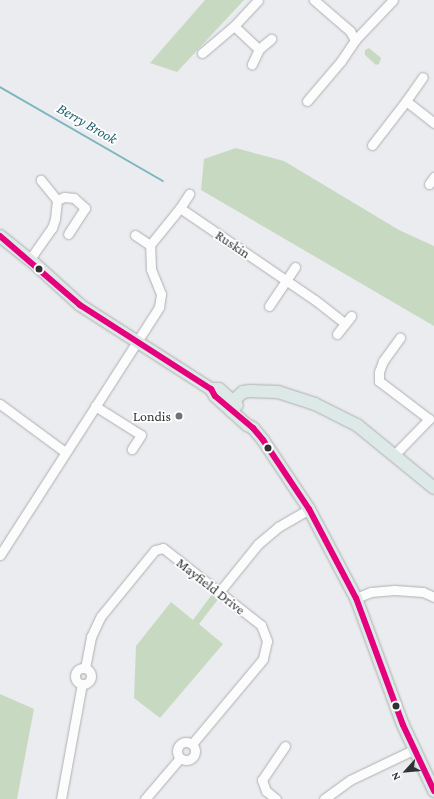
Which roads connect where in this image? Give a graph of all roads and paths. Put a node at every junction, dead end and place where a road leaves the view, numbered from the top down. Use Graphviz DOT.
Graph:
graph roads {
  1 [pos="258,0"];
  2 [pos="314,0"];
  3 [pos="393,0"];
  4 [pos="234,26"];
  5 [pos="271,40"];
  6 [pos="355,40"];
  7 [pos="259,49"];
  8 [pos="202,52"];
  9 [pos="252,64"];
  10 [pos="422,77"];
  11 [pos="307,101"];
  12 [pos="406,101"];
  13 [pos="434,123"];
  14 [pos="372,145"];
  15 [pos="41,180"];
  16 [pos="188,194"];
  17 [pos="56,200"];
  18 [pos="180,208"];
  19 [pos="68,234"];
  20 [pos="135,235"];
  21 [pos="0,236"];
  22 [pos="150,245"];
  23 [pos="30,259"];
  24 [pos="295,267"];
  25 [pos="287,280"];
  26 [pos="269,306"];
  27 [pos="351,316"];
  28 [pos="344,323"];
  29 [pos="337,334"];
  30 [pos="400,338"];
  31 [pos="136,342"];
  32 [pos="95,406"];
  33 [pos="1,407"];
  34 [pos="235,407"];
  35 [pos="431,421"];
  36 [pos="132,449"];
  37 [pos="65,452"];
  38 [pos="395,454"];
  39 [pos="434,488"];
  40 [pos="309,509"];
  41 [pos="0,555"];
  42 [pos="220,592"];
  43 [pos="434,597"];
  44 [pos="356,598"];
  45 [pos="192,744"];
  46 [pos="284,746"];
  47 [pos="413,750"];
  48 [pos="180,758"];
  49 [pos="434,791"];
  50 [pos="61,799"];
  51 [pos="145,799"];
  52 [pos="276,799"];
  53 [pos="324,799"];
  1 -- 4 [label="street"];
  2 -- 6 [label="street"];
  3 -- 6 [label="street"];
  4 -- 7 [label="street"];
  4 -- 8 [label="street"];
  5 -- 7 [label="street"];
  6 -- 11 [label="street"];
  7 -- 9 [label="street"];
  10 -- 12 [label="street"];
  12 -- 13 [label="street"];
  12 -- 14 [label="street"];
  15 -- 17 [label="street"];
  16 -- 18 [label="street"];
  17 -- 19 [label="street"];
  17 -- 23 [label="street"];
  18 -- 22 [label="street"];
  18 -- 25 [label="street, Ruskin"];
  20 -- 22 [label="street"];
  21 -- 23 [label="main road"];
  22 -- 31 [label="street"];
  23 -- 31 [label="main road"];
  24 -- 25 [label="street"];
  25 -- 26 [label="street"];
  25 -- 28 [label="street, Ruskin"];
  27 -- 28 [label="street"];
  28 -- 29 [label="street"];
  30 -- 35 [label="street"];
  31 -- 32 [label="street"];
  31 -- 34 [label="main road"];
  32 -- 36 [label="street"];
  32 -- 37 [label="street"];
  33 -- 37 [label="street"];
  34 -- 38 [label="main road"];
  34 -- 40 [label="main road"];
  35 -- 38 [label="street"];
  37 -- 41 [label="street"];
  38 -- 39 [label="main road"];
  40 -- 42 [label="street"];
  40 -- 44 [label="main road"];
  42 -- 45 [label="street, Mayfield Drive"];
  42 -- 50 [label="street, Mayfield Drive"];
  43 -- 44 [label="street"];
  44 -- 47 [label="main road"];
  45 -- 48 [label="street, Mayfield Drive"];
  45 -- 48 [label="street, Mayfield Drive"];
  46 -- 52 [label="street"];
  47 -- 49 [label="main road"];
  47 -- 53 [label="street"];
  48 -- 51 [label="street, Mayfield Drive"];
}
